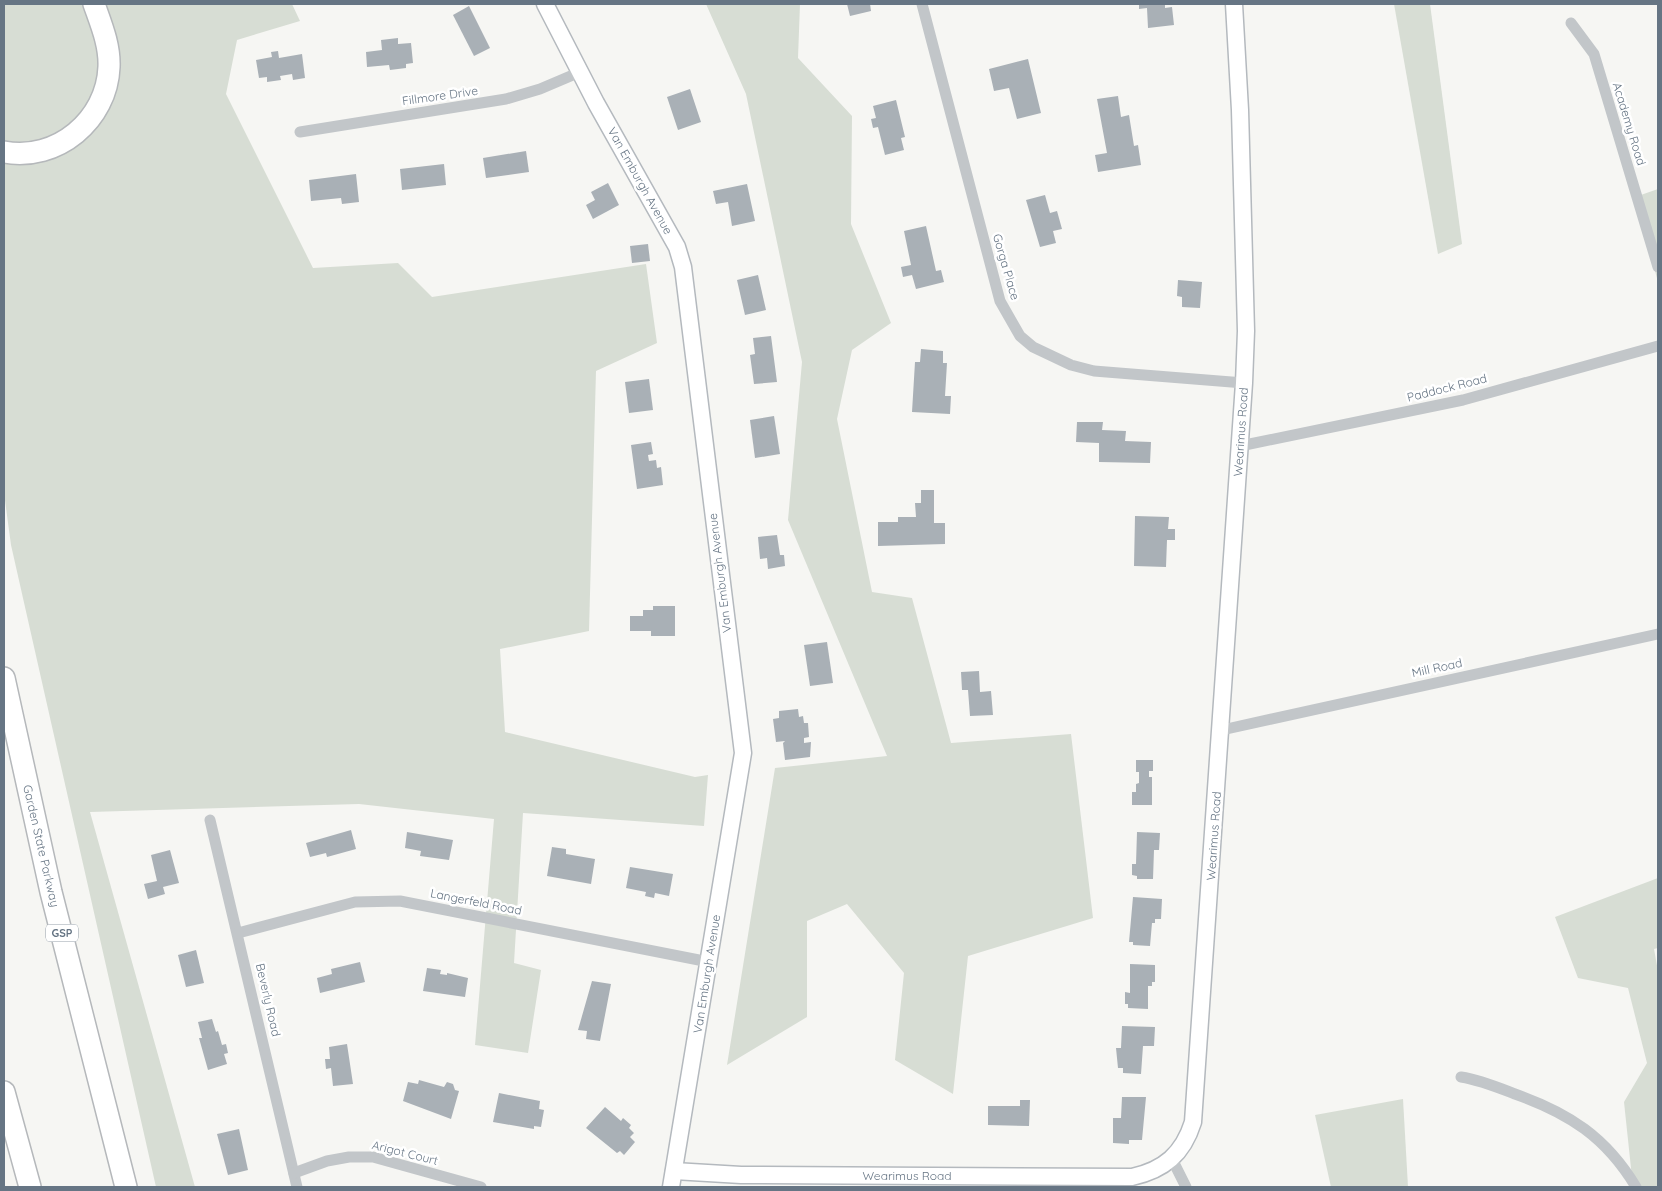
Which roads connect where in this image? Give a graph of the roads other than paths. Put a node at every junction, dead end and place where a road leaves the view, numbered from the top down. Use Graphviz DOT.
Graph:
graph roads {
  1 [pos="94,4"];
  2 [pos="545,4"];
  3 [pos="922,4"];
  4 [pos="1234,4"];
  5 [pos="1571,23"];
  6 [pos="580,72"];
  7 [pos="300,132"];
  8 [pos="4,152"];
  9 [pos="1658,267"];
  10 [pos="1658,346"];
  11 [pos="1244,383"];
  12 [pos="1240,446"];
  13 [pos="1658,634"];
  14 [pos="4,678"];
  15 [pos="1222,730"];
  16 [pos="210,820"];
  17 [pos="238,933"];
  18 [pos="709,962"];
  19 [pos="1461,1077"];
  20 [pos="4,1092"];
  21 [pos="1172,1159"];
  22 [pos="294,1173"];
  23 [pos="672,1179"];
  24 [pos="30,1187"];
  25 [pos="126,1187"];
  26 [pos="297,1187"];
  27 [pos="481,1187"];
  28 [pos="1186,1187"];
  29 [pos="1636,1187"];
  1 -- 8 [label="highway"];
  2 -- 6 [label="street, Van Emburgh Avenue"];
  3 -- 11 [label="street, Gorga Place"];
  4 -- 11 [label="street, Wearimus Road"];
  5 -- 9 [label="street, Academy Road"];
  6 -- 7 [label="street, Fillmore Drive"];
  6 -- 18 [label="street, Van Emburgh Avenue"];
  10 -- 12 [label="street, Paddock Road"];
  11 -- 12 [label="street, Wearimus Road"];
  12 -- 15 [label="street, Wearimus Road"];
  13 -- 15 [label="street, Mill Road"];
  14 -- 25 [label="highway, Garden State Parkway / GSP"];
  15 -- 21 [label="street, Wearimus Road"];
  16 -- 17 [label="street, Beverly Road"];
  17 -- 18 [label="street, Langerfeld Road"];
  17 -- 22 [label="street, Beverly Road"];
  18 -- 23 [label="street, Van Emburgh Avenue"];
  19 -- 29 [label="street"];
  20 -- 24 [label="highway"];
  21 -- 23 [label="street, Wearimus Road"];
  21 -- 28 [label="street"];
  22 -- 26 [label="street, Beverly Road"];
  22 -- 27 [label="street, Arigot Court"];
}
